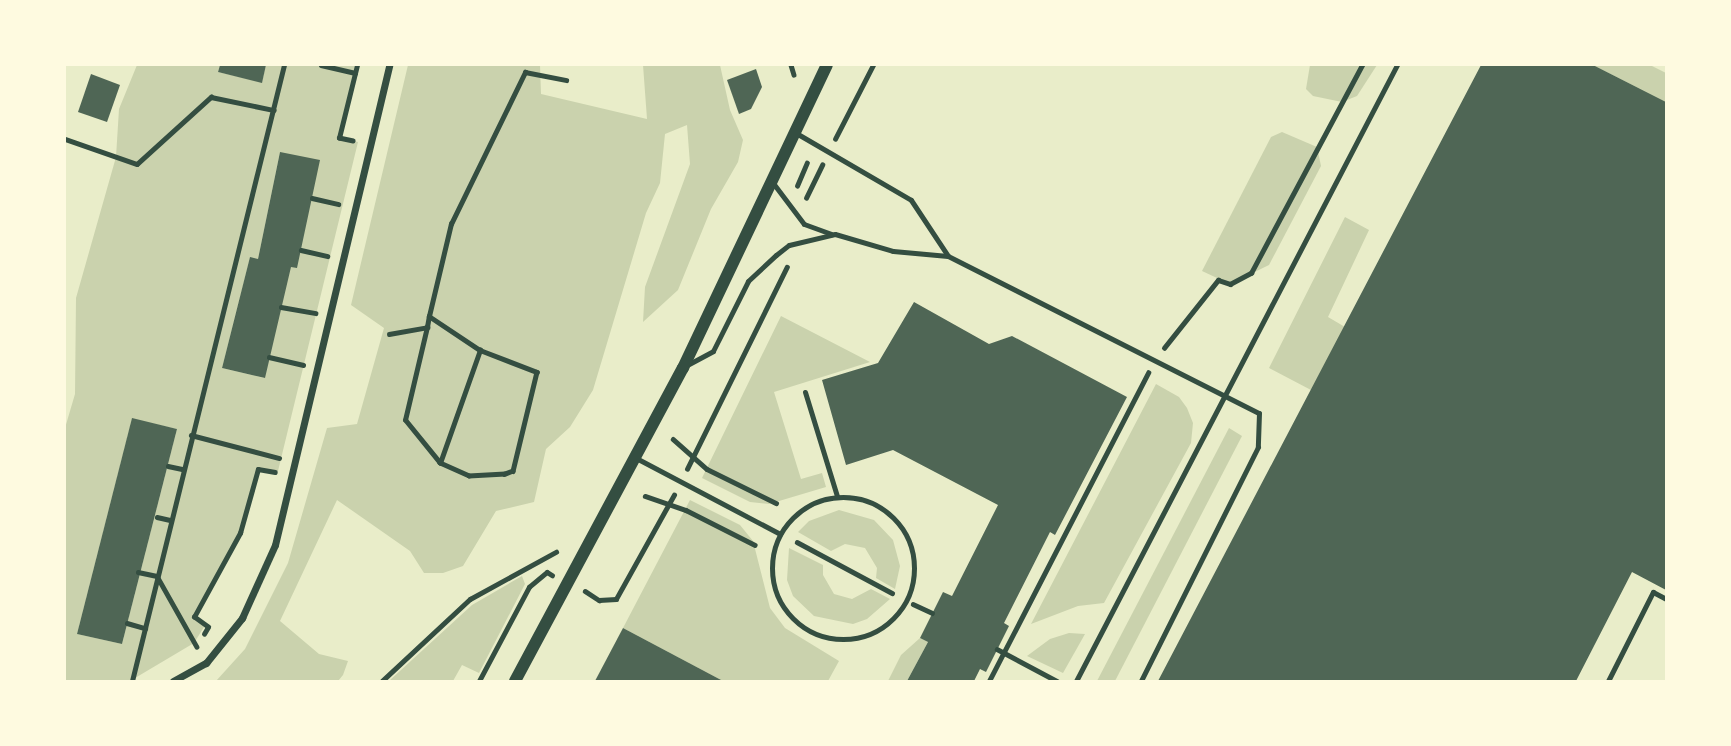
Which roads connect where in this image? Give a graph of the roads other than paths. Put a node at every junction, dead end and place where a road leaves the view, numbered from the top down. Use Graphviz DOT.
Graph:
graph roads {
  1 [pos="389,65"];
  2 [pos="827,65"];
  3 [pos="1397,65"];
  4 [pos="794,131"];
  5 [pos="771,181"];
  6 [pos="835,234"];
  7 [pos="948,256"];
  8 [pos="683,368"];
  9 [pos="805,392"];
  10 [pos="1226,394"];
  11 [pos="633,457"];
  12 [pos="837,496"];
  13 [pos="780,534"];
  14 [pos="1666,599"];
  15 [pos="173,681"];
  16 [pos="515,681"];
  17 [pos="1076,681"];
  18 [pos="1141,681"];
  19 [pos="1608,681"];
  1 -- 15 [label="street"];
  2 -- 4 [label="street"];
  3 -- 10 [label="lane"];
  4 -- 5 [label="street"];
  4 -- 7 [label="lane"];
  5 -- 6 [label="lane"];
  5 -- 8 [label="street"];
  6 -- 7 [label="lane"];
  6 -- 8 [label="lane"];
  7 -- 10 [label="lane"];
  8 -- 11 [label="street"];
  9 -- 12 [label="lane"];
  10 -- 17 [label="lane"];
  10 -- 18 [label="lane"];
  11 -- 13 [label="lane"];
  11 -- 16 [label="street"];
  12 -- 13 [label="lane"];
  12 -- 13 [label="lane"];
  14 -- 19 [label="lane"];
}
